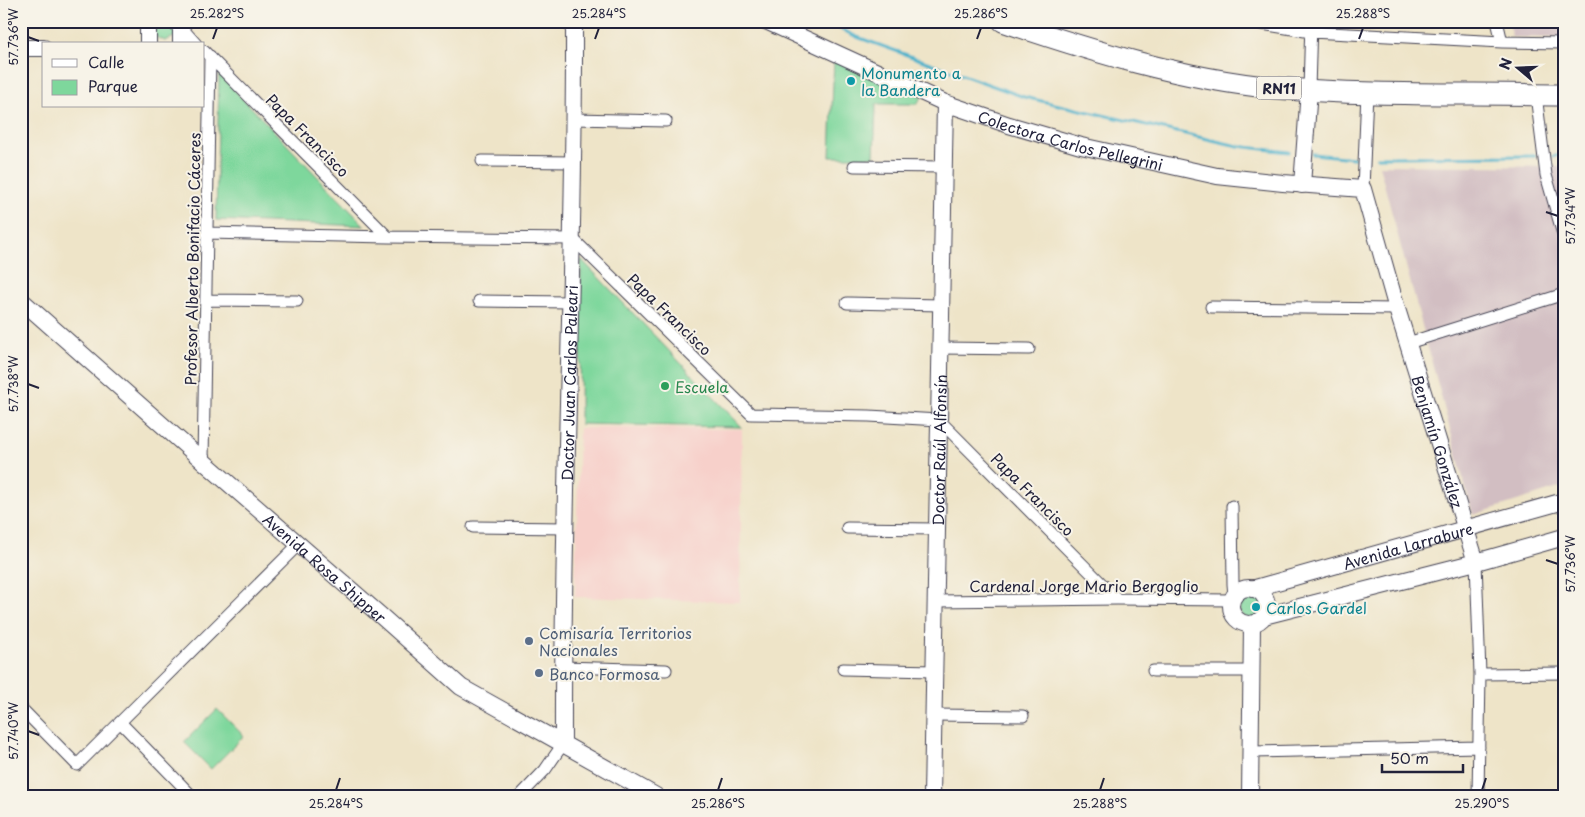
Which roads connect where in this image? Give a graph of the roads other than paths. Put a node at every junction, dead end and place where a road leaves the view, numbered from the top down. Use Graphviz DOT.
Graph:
graph roads {
  1 [pos="148,21"];
  2 [pos="574,21"];
  3 [pos="766,21"];
  4 [pos="1003,21"];
  5 [pos="1243,21"];
  6 [pos="1496,21"];
  7 [pos="1311,26"];
  8 [pos="179,31"];
  9 [pos="148,42"];
  10 [pos="193,42"];
  11 [pos="1502,42"];
  12 [pos="1564,43"];
  13 [pos="21,48"];
  14 [pos="42,48"];
  15 [pos="207,54"];
  16 [pos="1309,90"];
  17 [pos="1367,92"];
  18 [pos="1536,95"];
  19 [pos="1564,95"];
  20 [pos="945,103"];
  21 [pos="574,119"];
  22 [pos="666,122"];
  23 [pos="482,161"];
  24 [pos="573,162"];
  25 [pos="854,166"];
  26 [pos="944,167"];
  27 [pos="1302,185"];
  28 [pos="1363,189"];
  29 [pos="208,234"];
  30 [pos="388,237"];
  31 [pos="1564,238"];
  32 [pos="573,239"];
  33 [pos="1564,294"];
  34 [pos="21,300"];
  35 [pos="206,300"];
  36 [pos="479,300"];
  37 [pos="297,301"];
  38 [pos="572,302"];
  39 [pos="847,303"];
  40 [pos="941,305"];
  41 [pos="1211,307"];
  42 [pos="1397,309"];
  43 [pos="1408,343"];
  44 [pos="941,348"];
  45 [pos="1029,349"];
  46 [pos="939,420"];
  47 [pos="203,461"];
  48 [pos="1564,501"];
  49 [pos="1232,506"];
  50 [pos="473,527"];
  51 [pos="566,528"];
  52 [pos="848,528"];
  53 [pos="937,529"];
  54 [pos="1466,529"];
  55 [pos="1564,536"];
  56 [pos="300,544"];
  57 [pos="1476,562"];
  58 [pos="1252,589"];
  59 [pos="1233,598"];
  60 [pos="1116,599"];
  61 [pos="936,601"];
  62 [pos="1258,620"];
  63 [pos="563,667"];
  64 [pos="843,669"];
  65 [pos="666,670"];
  66 [pos="1153,670"];
  67 [pos="934,671"];
  68 [pos="1252,672"];
  69 [pos="1480,674"];
  70 [pos="1564,674"];
  71 [pos="21,708"];
  72 [pos="934,715"];
  73 [pos="1023,716"];
  74 [pos="120,722"];
  75 [pos="563,744"];
  76 [pos="1480,747"];
  77 [pos="1251,752"];
  78 [pos="192,796"];
  79 [pos="520,796"];
  80 [pos="656,796"];
  81 [pos="932,796"];
  82 [pos="1250,796"];
  83 [pos="1478,796"];
  1 -- 9 [label="street"];
  2 -- 21 [label="street, Doctor Juan Carlos Paleari"];
  3 -- 20 [label="street, Colectora Carlos Pellegrini"];
  4 -- 16 [label="highway, RN11"];
  5 -- 7 [label="street"];
  6 -- 11 [label="street"];
  7 -- 11 [label="street"];
  7 -- 16 [label="street"];
  8 -- 10 [label="street"];
  11 -- 12 [label="street"];
  13 -- 14 [label="street"];
  15 -- 29 [label="street, Profesor Alberto Bonifacio Cáceres"];
  15 -- 30 [label="street, Papa Francisco"];
  16 -- 17 [label="highway, RN11"];
  16 -- 27 [label="street"];
  17 -- 18 [label="highway, RN11"];
  17 -- 28 [label="street, Benjamín González"];
  18 -- 19 [label="highway, RN11"];
  18 -- 31 [label="street"];
  20 -- 26 [label="street, Doctor Raúl Alfonsín"];
  20 -- 27 [label="street, Colectora Carlos Pellegrini"];
  21 -- 22 [label="street"];
  21 -- 24 [label="street, Doctor Juan Carlos Paleari"];
  23 -- 24 [label="street"];
  24 -- 32 [label="street, Doctor Juan Carlos Paleari"];
  25 -- 26 [label="street"];
  26 -- 40 [label="street, Doctor Raúl Alfonsín"];
  27 -- 28 [label="street, Colectora Carlos Pellegrini"];
  28 -- 42 [label="street, Benjamín González"];
  29 -- 30 [label="street"];
  29 -- 35 [label="street, Profesor Alberto Bonifacio Cáceres"];
  30 -- 32 [label="street"];
  32 -- 38 [label="street, Doctor Juan Carlos Paleari"];
  32 -- 46 [label="street, Papa Francisco"];
  33 -- 43 [label="street"];
  34 -- 47 [label="street, Avenida Rosa Shipper"];
  35 -- 37 [label="street"];
  35 -- 47 [label="street, Profesor Alberto Bonifacio Cáceres"];
  36 -- 38 [label="street"];
  38 -- 51 [label="street, Doctor Juan Carlos Paleari"];
  39 -- 40 [label="street"];
  40 -- 44 [label="street, Doctor Raúl Alfonsín"];
  41 -- 42 [label="street"];
  42 -- 43 [label="street, Benjamín González"];
  43 -- 54 [label="street, Benjamín González"];
  44 -- 45 [label="street"];
  44 -- 46 [label="street, Doctor Raúl Alfonsín"];
  46 -- 53 [label="street, Doctor Raúl Alfonsín"];
  46 -- 60 [label="street, Papa Francisco"];
  47 -- 56 [label="street, Avenida Rosa Shipper"];
  48 -- 54 [label="street, Avenida Larrabure"];
  49 -- 59 [label="street"];
  50 -- 51 [label="street"];
  51 -- 63 [label="street, Doctor Juan Carlos Paleari"];
  52 -- 53 [label="street"];
  53 -- 61 [label="street, Doctor Raúl Alfonsín"];
  54 -- 57 [label="street, Benjamín González"];
  54 -- 58 [label="street, Avenida Larrabure"];
  55 -- 57 [label="street, Avenida Larrabure"];
  56 -- 74 [label="street"];
  56 -- 75 [label="street, Avenida Rosa Shipper"];
  57 -- 62 [label="street, Avenida Larrabure"];
  57 -- 69 [label="street, Benjamín González"];
  58 -- 59 [label="street"];
  58 -- 62 [label="street"];
  59 -- 60 [label="street, Cardenal Jorge Mario Bergoglio"];
  59 -- 62 [label="street"];
  60 -- 61 [label="street, Cardenal Jorge Mario Bergoglio"];
  61 -- 67 [label="street, Doctor Raúl Alfonsín"];
  62 -- 68 [label="street"];
  63 -- 65 [label="street"];
  63 -- 75 [label="street, Doctor Juan Carlos Paleari"];
  64 -- 67 [label="street"];
  66 -- 68 [label="street"];
  67 -- 72 [label="street, Doctor Raúl Alfonsín"];
  68 -- 77 [label="street"];
  69 -- 70 [label="street"];
  69 -- 76 [label="street, Benjamín González"];
  71 -- 74 [label="street"];
  72 -- 73 [label="street"];
  72 -- 81 [label="street, Doctor Raúl Alfonsín"];
  74 -- 78 [label="street"];
  75 -- 79 [label="street"];
  75 -- 80 [label="street, Avenida Rosa Shipper"];
  76 -- 77 [label="street"];
  76 -- 83 [label="street, Benjamín González"];
  77 -- 82 [label="street"];
}
